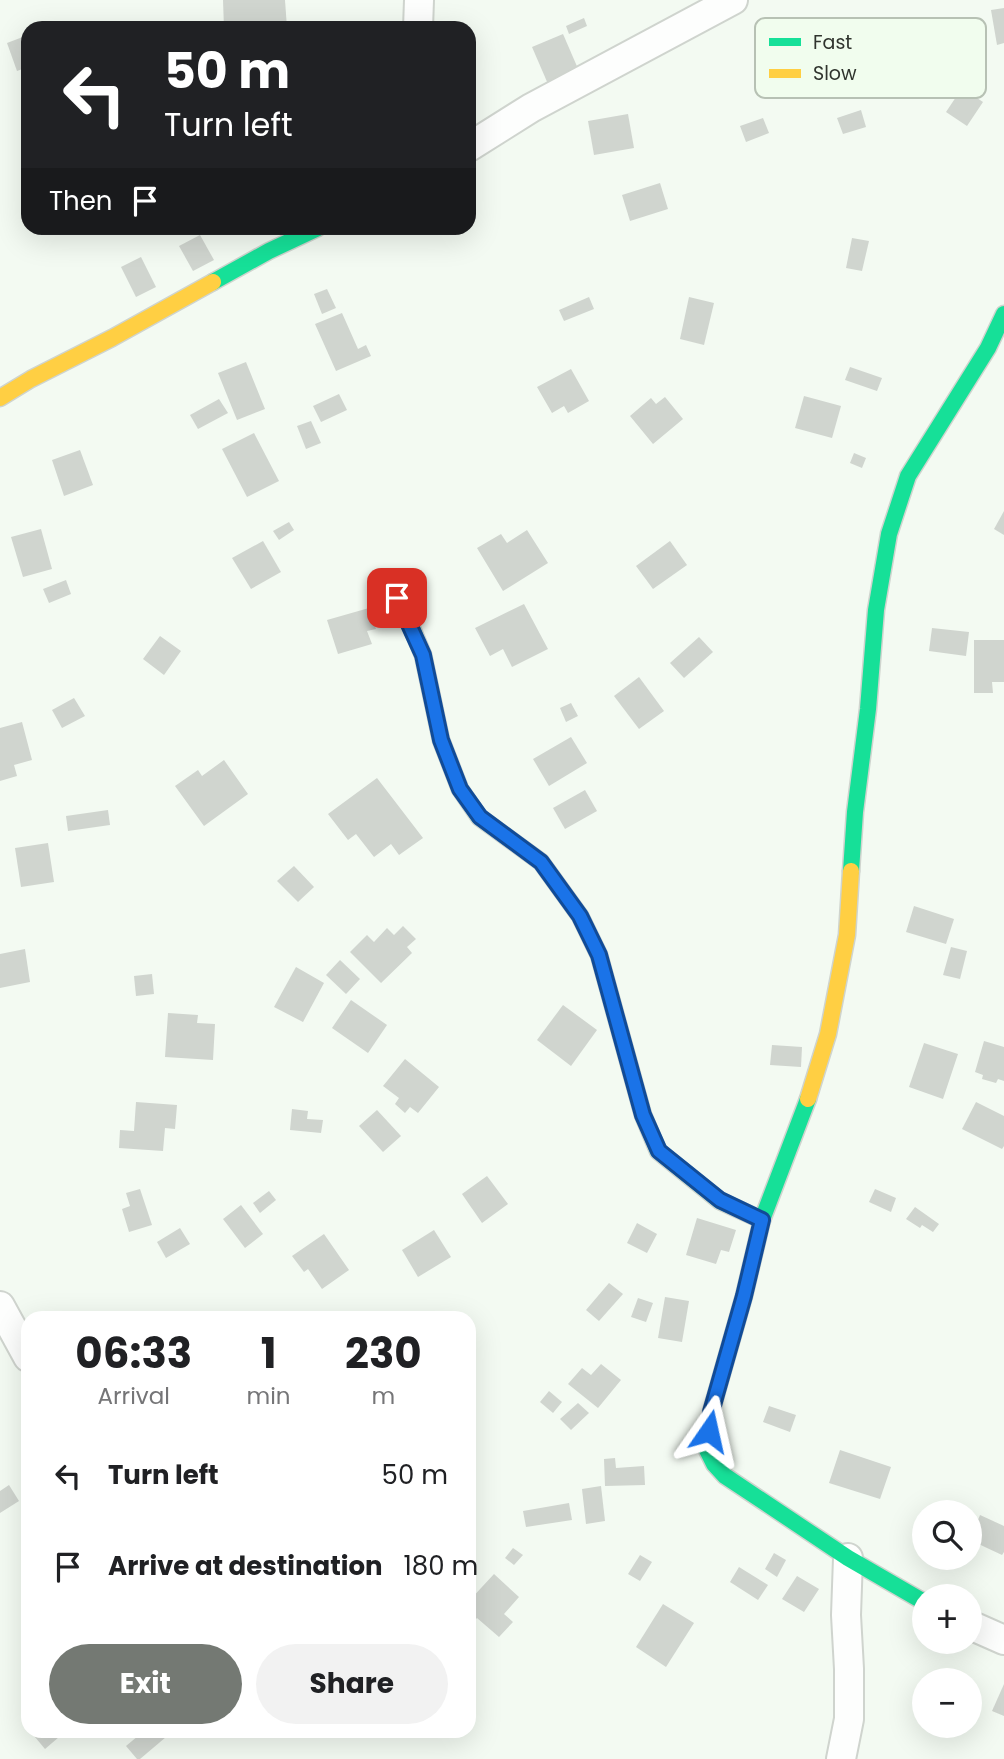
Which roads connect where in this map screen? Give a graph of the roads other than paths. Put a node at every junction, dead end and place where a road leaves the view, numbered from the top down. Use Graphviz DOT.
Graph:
graph roads {
  1 [pos="419,0"];
  2 [pos="733,0"];
  3 [pos="418,21"];
  4 [pos="476,143"];
  5 [pos="302,235"];
  6 [pos="1004,314"];
  7 [pos="0,398"];
  8 [pos="389,582"];
  9 [pos="762,1220"];
  10 [pos="0,1306"];
  11 [pos="21,1344"];
  12 [pos="848,1558"];
  13 [pos="912,1595"];
  14 [pos="982,1630"];
  15 [pos="1004,1640"];
  16 [pos="841,1759"];
  1 -- 3 [label="street"];
  2 -- 4 [label="street"];
  5 -- 7 [label="street"];
  6 -- 9 [label="street"];
  8 -- 9 [label="street"];
  9 -- 12 [label="street"];
  10 -- 11 [label="street"];
  12 -- 13 [label="street"];
  12 -- 16 [label="street"];
  14 -- 15 [label="street"];
}
